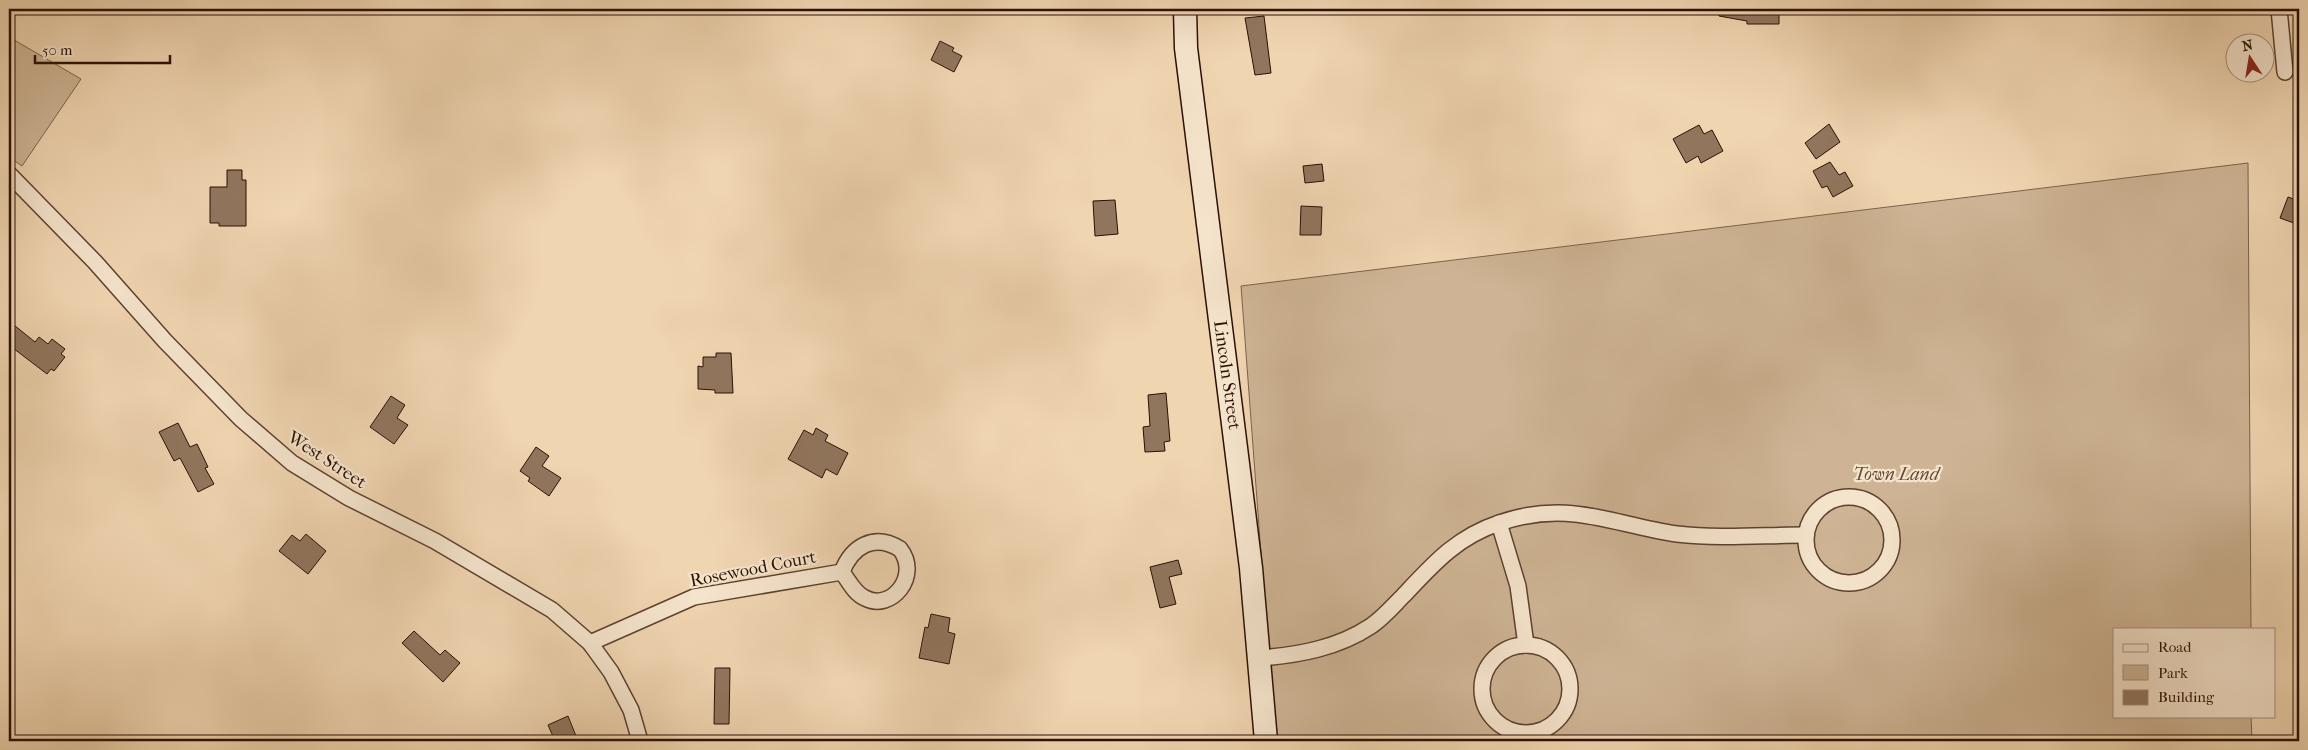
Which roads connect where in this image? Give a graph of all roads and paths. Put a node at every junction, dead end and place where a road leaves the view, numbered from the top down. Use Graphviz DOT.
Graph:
graph roads {
  1 [pos="1185,9"];
  2 [pos="2279,9"];
  3 [pos="2285,72"];
  4 [pos="9,174"];
  5 [pos="1499,523"];
  6 [pos="1806,535"];
  7 [pos="842,572"];
  8 [pos="590,643"];
  9 [pos="1526,645"];
  10 [pos="1260,658"];
  11 [pos="640,741"];
  12 [pos="1266,741"];
  1 -- 10 [label="main road, Lincoln Street"];
  2 -- 3 [label="street"];
  4 -- 8 [label="street, West Street"];
  5 -- 6 [label="street"];
  5 -- 9 [label="street"];
  5 -- 10 [label="street"];
  6 -- 6 [label="street"];
  7 -- 7 [label="street, Rosewood Court"];
  7 -- 8 [label="street, Rosewood Court"];
  8 -- 11 [label="street, West Street"];
  9 -- 9 [label="street"];
  10 -- 12 [label="main road, Lincoln Street"];
}
